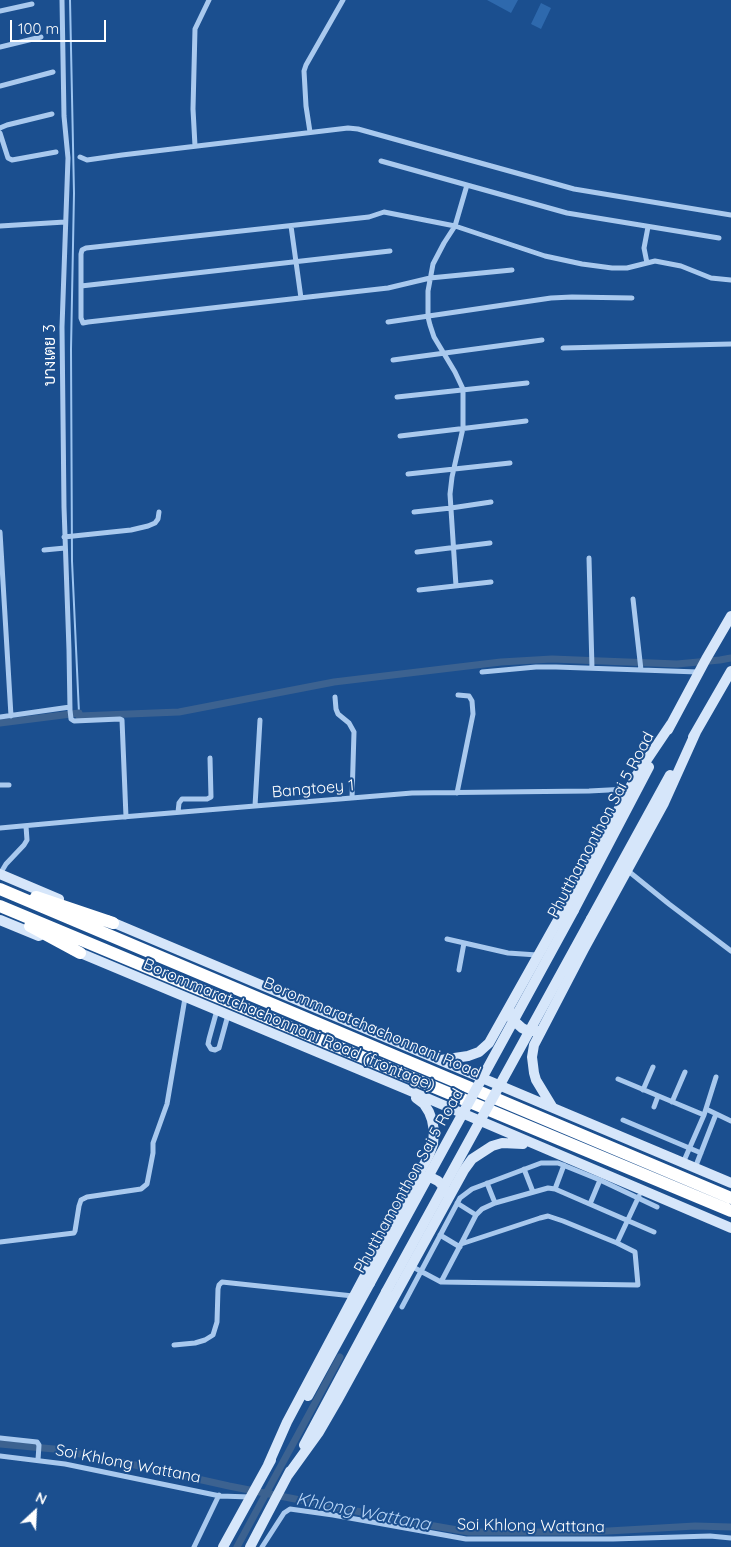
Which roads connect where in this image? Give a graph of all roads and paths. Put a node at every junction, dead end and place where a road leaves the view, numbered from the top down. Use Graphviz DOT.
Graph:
graph roads {
  1 [pos="62,0"];
  2 [pos="208,0"];
  3 [pos="343,0"];
  4 [pos="32,4"];
  5 [pos="0,10"];
  6 [pos="41,37"];
  7 [pos="0,47"];
  8 [pos="53,72"];
  9 [pos="0,86"];
  10 [pos="52,114"];
  11 [pos="0,128"];
  12 [pos="310,132"];
  13 [pos="0,134"];
  14 [pos="195,146"];
  15 [pos="56,152"];
  16 [pos="80,158"];
  17 [pos="381,161"];
  18 [pos="467,185"];
  19 [pos="731,215"];
  20 [pos="65,222"];
  21 [pos="0,226"];
  22 [pos="291,226"];
  23 [pos="455,226"];
  24 [pos="648,227"];
  25 [pos="719,238"];
  26 [pos="390,251"];
  27 [pos="297,262"];
  28 [pos="647,263"];
  29 [pos="512,270"];
  30 [pos="430,278"];
  31 [pos="731,280"];
  32 [pos="81,286"];
  33 [pos="301,298"];
  34 [pos="632,298"];
  35 [pos="428,317"];
  36 [pos="388,322"];
  37 [pos="542,340"];
  38 [pos="731,344"];
  39 [pos="563,348"];
  40 [pos="445,354"];
  41 [pos="394,360"];
  42 [pos="527,383"];
  43 [pos="463,389"];
  44 [pos="396,397"];
  45 [pos="526,421"];
  46 [pos="463,428"];
  47 [pos="400,436"];
  48 [pos="510,463"];
  49 [pos="454,469"];
  50 [pos="408,474"];
  51 [pos="491,502"];
  52 [pos="451,508"];
  53 [pos="159,512"];
  54 [pos="414,512"];
  55 [pos="0,532"];
  56 [pos="66,537"];
  57 [pos="490,543"];
  58 [pos="454,547"];
  59 [pos="65,548"];
  60 [pos="44,550"];
  61 [pos="416,552"];
  62 [pos="589,558"];
  63 [pos="491,582"];
  64 [pos="456,586"];
  65 [pos="419,590"];
  66 [pos="633,599"];
  67 [pos="731,616"];
  68 [pos="592,666"];
  69 [pos="702,666"];
  70 [pos="641,668"];
  71 [pos="731,671"];
  72 [pos="482,672"];
  73 [pos="458,695"];
  74 [pos="334,697"];
  75 [pos="70,709"];
  76 [pos="11,716"];
  77 [pos="0,717"];
  78 [pos="260,720"];
  79 [pos="671,724"];
  80 [pos="696,732"];
  81 [pos="210,758"];
  82 [pos="0,785"];
  83 [pos="9,785"];
  84 [pos="629,789"];
  85 [pos="457,793"];
  86 [pos="352,798"];
  87 [pos="255,806"];
  88 [pos="178,812"];
  89 [pos="126,817"];
  90 [pos="26,826"];
  91 [pos="0,828"];
  92 [pos="627,870"];
  93 [pos="0,874"];
  94 [pos="0,888"];
  95 [pos="0,907"];
  96 [pos="0,920"];
  97 [pos="113,923"];
  98 [pos="447,939"];
  99 [pos="464,943"];
  100 [pos="731,951"];
  101 [pos="80,953"];
  102 [pos="539,955"];
  103 [pos="459,970"];
  104 [pos="185,998"];
  105 [pos="513,1002"];
  106 [pos="217,1010"];
  107 [pos="228,1015"];
  108 [pos="544,1025"];
  109 [pos="440,1060"];
  110 [pos="652,1067"];
  111 [pos="685,1072"];
  112 [pos="716,1076"];
  113 [pos="618,1079"];
  114 [pos="408,1090"];
  115 [pos="643,1090"];
  116 [pos="658,1096"];
  117 [pos="672,1102"];
  118 [pos="654,1107"];
  119 [pos="554,1109"];
  120 [pos="706,1109"];
  121 [pos="716,1114"];
  122 [pos="704,1116"];
  123 [pos="623,1120"];
  124 [pos="731,1121"];
  125 [pos="536,1146"];
  126 [pos="690,1148"];
  127 [pos="701,1153"];
  128 [pos="684,1163"];
  129 [pos="564,1165"];
  130 [pos="695,1168"];
  131 [pos="524,1169"];
  132 [pos="416,1178"];
  133 [pos="600,1180"];
  134 [pos="488,1183"];
  135 [pos="731,1184"];
  136 [pos="555,1188"];
  137 [pos="533,1192"];
  138 [pos="640,1195"];
  139 [pos="731,1198"];
  140 [pos="452,1202"];
  141 [pos="495,1203"];
  142 [pos="590,1204"];
  143 [pos="657,1207"];
  144 [pos="731,1211"];
  145 [pos="476,1215"];
  146 [pos="629,1220"];
  147 [pos="731,1228"];
  148 [pos="654,1232"];
  149 [pos="440,1235"];
  150 [pos="0,1242"];
  151 [pos="617,1243"];
  152 [pos="461,1246"];
  153 [pos="416,1269"];
  154 [pos="441,1282"];
  155 [pos="353,1296"];
  156 [pos="402,1307"];
  157 [pos="174,1345"];
  158 [pos="0,1438"];
  159 [pos="0,1456"];
  160 [pos="38,1457"];
  161 [pos="268,1465"];
  162 [pos="286,1480"];
  163 [pos="219,1495"];
  164 [pos="250,1497"];
  165 [pos="731,1538"];
  166 [pos="491,1540"];
  167 [pos="194,1547"];
  168 [pos="223,1547"];
  169 [pos="250,1547"];
  170 [pos="262,1547"];
  171 [pos="490,1547"];
  1 -- 20 [label="street, บางเตย 3"];
  2 -- 14 [label="street"];
  3 -- 12 [label="street"];
  4 -- 5 [label="street"];
  6 -- 7 [label="street"];
  8 -- 9 [label="street"];
  10 -- 11 [label="street"];
  12 -- 14 [label="street"];
  12 -- 19 [label="street"];
  13 -- 15 [label="street"];
  14 -- 16 [label="street"];
  17 -- 18 [label="street"];
  18 -- 23 [label="street"];
  18 -- 24 [label="street"];
  20 -- 21 [label="street"];
  20 -- 56 [label="street, บางเตย 3"];
  22 -- 23 [label="street"];
  22 -- 27 [label="street"];
  22 -- 32 [label="street"];
  23 -- 28 [label="street"];
  23 -- 30 [label="street"];
  24 -- 25 [label="street"];
  24 -- 28 [label="street"];
  26 -- 27 [label="street"];
  27 -- 32 [label="street"];
  27 -- 33 [label="street"];
  28 -- 31 [label="street"];
  29 -- 30 [label="street"];
  30 -- 33 [label="street"];
  30 -- 35 [label="street"];
  32 -- 33 [label="street"];
  34 -- 35 [label="street"];
  35 -- 36 [label="street"];
  35 -- 40 [label="street"];
  37 -- 40 [label="street"];
  38 -- 39 [label="street"];
  40 -- 41 [label="street"];
  40 -- 43 [label="street"];
  42 -- 43 [label="street"];
  43 -- 44 [label="street"];
  43 -- 46 [label="street"];
  45 -- 46 [label="street"];
  46 -- 47 [label="street"];
  46 -- 49 [label="street"];
  48 -- 49 [label="street"];
  49 -- 50 [label="street"];
  49 -- 52 [label="street"];
  51 -- 52 [label="street"];
  52 -- 54 [label="street"];
  52 -- 58 [label="street"];
  53 -- 56 [label="street"];
  55 -- 76 [label="street"];
  56 -- 59 [label="street, บางเตย 3"];
  57 -- 58 [label="street"];
  58 -- 61 [label="street"];
  58 -- 64 [label="street"];
  59 -- 60 [label="street"];
  59 -- 75 [label="street, บางเตย 3"];
  62 -- 68 [label="street"];
  63 -- 64 [label="street"];
  64 -- 65 [label="street"];
  66 -- 70 [label="street"];
  67 -- 69 [label="main road, Phutthamonthon Sai 5 Road"];
  68 -- 70 [label="street"];
  68 -- 72 [label="street"];
  69 -- 70 [label="street"];
  69 -- 79 [label="main road, Phutthamonthon Sai 5 Road"];
  71 -- 80 [label="main road, Phutthamonthon Sai 5 Road"];
  73 -- 85 [label="street"];
  74 -- 86 [label="street"];
  75 -- 76 [label="street"];
  75 -- 89 [label="street, บางเตย 3"];
  76 -- 77 [label="street"];
  78 -- 87 [label="street"];
  79 -- 84 [label="main road"];
  79 -- 161 [label="main road, Phutthamonthon Sai 5 Road, bridge"];
  80 -- 92 [label="main road"];
  80 -- 162 [label="main road, Phutthamonthon Sai 5 Road, bridge"];
  81 -- 88 [label="street"];
  82 -- 83 [label="street"];
  84 -- 85 [label="street, Bangtoey 1"];
  84 -- 102 [label="main road"];
  85 -- 86 [label="street, Bangtoey 1"];
  86 -- 87 [label="street, Bangtoey 1"];
  87 -- 88 [label="street, Bangtoey 1"];
  88 -- 89 [label="street, Bangtoey 1"];
  89 -- 90 [label="street, Bangtoey 1"];
  90 -- 91 [label="street, Bangtoey 1"];
  90 -- 93 [label="street"];
  92 -- 100 [label="street"];
  92 -- 108 [label="main road"];
  93 -- 97 [label="main road, Borommaratchachonnani Road (frontage)"];
  94 -- 97 [label="highway"];
  94 -- 139 [label="highway, Borommaratchachonnani Road"];
  95 -- 101 [label="highway"];
  95 -- 144 [label="highway, Borommaratchachonnani Road"];
  96 -- 101 [label="main road, Borommaratchachonnani Road (frontage)"];
  97 -- 109 [label="main road, Borommaratchachonnani Road (frontage)"];
  98 -- 99 [label="street"];
  99 -- 102 [label="street"];
  99 -- 103 [label="street"];
  101 -- 104 [label="main road, Borommaratchachonnani Road (frontage)"];
  102 -- 105 [label="main road"];
  104 -- 106 [label="main road, Borommaratchachonnani Road (frontage)"];
  104 -- 150 [label="street"];
  105 -- 108 [label="main road"];
  105 -- 109 [label="main road"];
  106 -- 107 [label="main road, Borommaratchachonnani Road (frontage)"];
  106 -- 107 [label="street"];
  107 -- 114 [label="main road, Borommaratchachonnani Road (frontage)"];
  108 -- 119 [label="main road"];
  109 -- 119 [label="main road, Borommaratchachonnani Road (frontage)"];
  110 -- 115 [label="street"];
  111 -- 117 [label="street"];
  112 -- 120 [label="street"];
  113 -- 115 [label="street"];
  114 -- 125 [label="main road, Borommaratchachonnani Road (frontage)"];
  114 -- 132 [label="main road"];
  115 -- 116 [label="street"];
  116 -- 117 [label="street"];
  116 -- 118 [label="street"];
  117 -- 122 [label="street"];
  119 -- 128 [label="main road, Borommaratchachonnani Road (frontage)"];
  120 -- 121 [label="street"];
  120 -- 122 [label="street"];
  121 -- 124 [label="street"];
  121 -- 127 [label="street"];
  122 -- 126 [label="street"];
  123 -- 126 [label="street"];
  125 -- 138 [label="main road, Borommaratchachonnani Road (frontage)"];
  125 -- 140 [label="main road"];
  126 -- 127 [label="street"];
  126 -- 128 [label="street"];
  127 -- 130 [label="street"];
  128 -- 130 [label="main road, Borommaratchachonnani Road (frontage)"];
  129 -- 131 [label="street"];
  129 -- 133 [label="street"];
  129 -- 136 [label="street"];
  130 -- 135 [label="main road, Borommaratchachonnani Road (frontage)"];
  131 -- 134 [label="street"];
  131 -- 137 [label="street"];
  132 -- 140 [label="main road"];
  132 -- 155 [label="main road"];
  133 -- 138 [label="street"];
  133 -- 142 [label="street"];
  134 -- 140 [label="street"];
  134 -- 141 [label="street"];
  136 -- 137 [label="street"];
  136 -- 142 [label="street"];
  137 -- 141 [label="street"];
  138 -- 143 [label="street"];
  138 -- 146 [label="street"];
  138 -- 147 [label="main road, Borommaratchachonnani Road (frontage)"];
  140 -- 145 [label="street"];
  140 -- 149 [label="street"];
  140 -- 153 [label="main road"];
  141 -- 145 [label="street"];
  142 -- 146 [label="street"];
  145 -- 152 [label="street"];
  146 -- 148 [label="street"];
  146 -- 151 [label="street"];
  149 -- 152 [label="street"];
  149 -- 153 [label="street"];
  151 -- 152 [label="street"];
  151 -- 154 [label="street"];
  152 -- 154 [label="street"];
  153 -- 154 [label="street"];
  153 -- 156 [label="street"];
  153 -- 162 [label="main road"];
  155 -- 157 [label="street"];
  155 -- 161 [label="main road"];
  158 -- 160 [label="street"];
  159 -- 160 [label="street, Soi Khlong Wattana"];
  160 -- 163 [label="street, Soi Khlong Wattana"];
  161 -- 164 [label="main road, Phutthamonthon Sai 5 Road"];
  162 -- 169 [label="main road, Phutthamonthon Sai 5 Road"];
  163 -- 164 [label="street, Soi Khlong Wattana"];
  163 -- 167 [label="street"];
  164 -- 168 [label="main road, Phutthamonthon Sai 5 Road"];
  165 -- 166 [label="street, Soi Khlong Wattana"];
  166 -- 170 [label="street, Soi Khlong Wattana"];
  166 -- 171 [label="street"];
}
